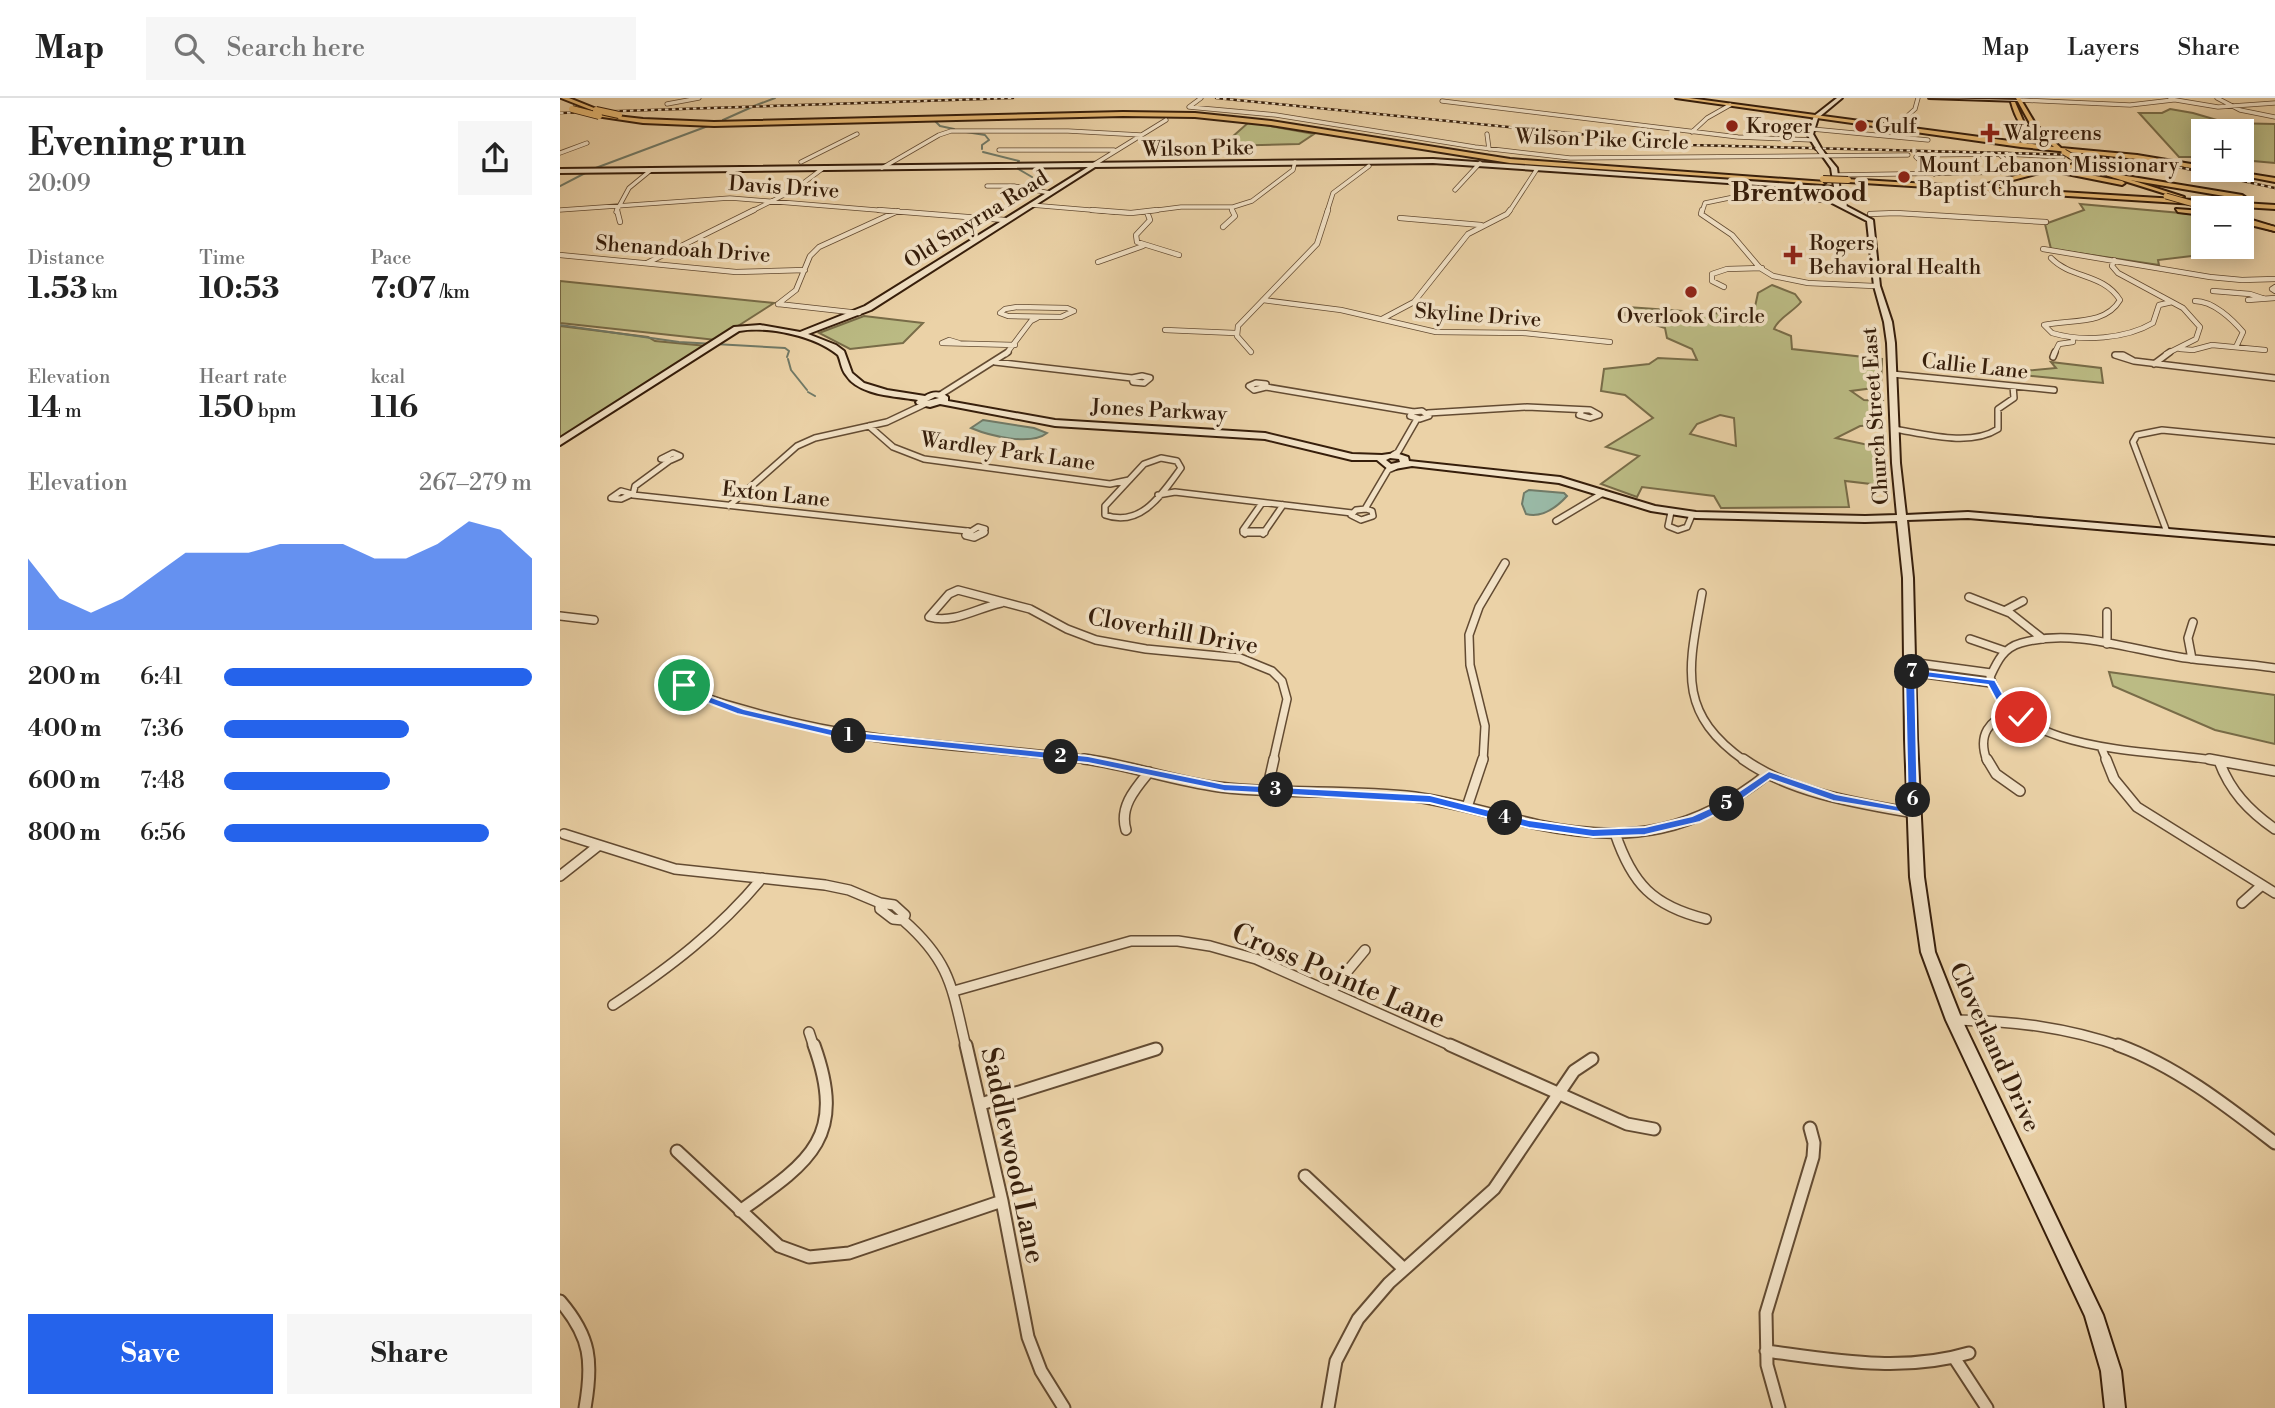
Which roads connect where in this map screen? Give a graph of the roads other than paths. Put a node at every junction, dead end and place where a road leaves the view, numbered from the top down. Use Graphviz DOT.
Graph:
graph roads {
  1 [pos="564,98"];
  2 [pos="664,98"];
  3 [pos="677,98"];
  4 [pos="699,98"];
  5 [pos="1201,98"];
  6 [pos="1678,98"];
  7 [pos="1840,98"];
  8 [pos="1918,98"];
  9 [pos="1931,98"];
  10 [pos="2165,98"];
  11 [pos="2217,98"];
  12 [pos="1977,99"];
  13 [pos="2015,99"];
  14 [pos="2173,100"];
  15 [pos="1442,101"];
  16 [pos="2275,103"];
  17 [pos="560,104"];
  18 [pos="667,104"];
  19 [pos="1730,105"];
  20 [pos="2230,107"];
  21 [pos="597,113"];
  22 [pos="1816,117"];
  23 [pos="2275,117"];
  24 [pos="1166,120"];
  25 [pos="1373,123"];
  26 [pos="1359,128"];
  27 [pos="1894,128"];
  28 [pos="1812,129"];
  29 [pos="1692,132"];
  30 [pos="857,134"];
  31 [pos="1487,134"];
  32 [pos="1940,134"];
  33 [pos="1141,135"];
  34 [pos="1928,140"];
  35 [pos="1812,141"];
  36 [pos="587,143"];
  37 [pos="1489,149"];
  38 [pos="999,150"];
  39 [pos="1114,150"];
  40 [pos="1821,152"];
  41 [pos="2059,152"];
  42 [pos="560,153"];
  43 [pos="1998,153"];
  44 [pos="1914,154"];
  45 [pos="1294,162"];
  46 [pos="1480,163"];
  47 [pos="1369,164"];
  48 [pos="1093,165"];
  49 [pos="2191,165"];
  50 [pos="796,167"];
  51 [pos="2075,167"];
  52 [pos="882,168"];
  53 [pos="822,169"];
  54 [pos="1537,169"];
  55 [pos="651,170"];
  56 [pos="560,171"];
  57 [pos="2101,172"];
  58 [pos="1835,174"];
  59 [pos="1934,174"];
  60 [pos="2254,176"];
  61 [pos="2275,180"];
  62 [pos="1823,181"];
  63 [pos="1847,182"];
  64 [pos="2122,183"];
  65 [pos="987,186"];
  66 [pos="1836,189"];
  67 [pos="1455,190"];
  68 [pos="1957,191"];
  69 [pos="1050,192"];
  70 [pos="2113,197"];
  71 [pos="2191,200"];
  72 [pos="774,201"];
  73 [pos="1836,201"];
  74 [pos="2275,202"];
  75 [pos="2148,203"];
  76 [pos="2191,203"];
  77 [pos="1031,205"];
  78 [pos="2191,205"];
  79 [pos="2191,206"];
  80 [pos="618,207"];
  81 [pos="1230,207"];
  82 [pos="560,209"];
  83 [pos="2275,210"];
  84 [pos="898,211"];
  85 [pos="1147,212"];
  86 [pos="2191,212"];
  87 [pos="2254,213"];
  88 [pos="1870,214"];
  89 [pos="1400,218"];
  90 [pos="1005,220"];
  91 [pos="2254,220"];
  92 [pos="620,222"];
  93 [pos="2046,222"];
  94 [pos="1482,225"];
  95 [pos="1223,227"];
  96 [pos="2275,228"];
  97 [pos="1143,246"];
  98 [pos="2043,249"];
  99 [pos="2063,253"];
  100 [pos="560,255"];
  101 [pos="1179,255"];
  102 [pos="2114,260"];
  103 [pos="1098,262"];
  104 [pos="647,263"];
  105 [pos="1762,268"];
  106 [pos="805,270"];
  107 [pos="2274,284"];
  108 [pos="1876,286"];
  109 [pos="1724,287"];
  110 [pos="2213,291"];
  111 [pos="2275,298"];
  112 [pos="2265,299"];
  113 [pos="1263,300"];
  114 [pos="2248,300"];
  115 [pos="2195,301"];
  116 [pos="2172,302"];
  117 [pos="859,313"];
  118 [pos="1886,313"];
  119 [pos="1028,318"];
  120 [pos="1382,320"];
  121 [pos="737,329"];
  122 [pos="1165,330"];
  123 [pos="1235,332"];
  124 [pos="798,335"];
  125 [pos="2073,338"];
  126 [pos="1610,342"];
  127 [pos="715,343"];
  128 [pos="959,343"];
  129 [pos="1015,345"];
  130 [pos="2236,347"];
  131 [pos="2177,348"];
  132 [pos="2265,350"];
  133 [pos="1251,352"];
  134 [pos="2053,357"];
  135 [pos="2135,361"];
  136 [pos="995,362"];
  137 [pos="2154,364"];
  138 [pos="1892,374"];
  139 [pos="1132,378"];
  140 [pos="2275,378"];
  141 [pos="2013,386"];
  142 [pos="1266,387"];
  143 [pos="2054,390"];
  144 [pos="941,399"];
  145 [pos="924,401"];
  146 [pos="1414,412"];
  147 [pos="1581,412"];
  148 [pos="1428,413"];
  149 [pos="1417,419"];
  150 [pos="869,426"];
  151 [pos="1894,429"];
  152 [pos="2275,441"];
  153 [pos="560,442"];
  154 [pos="669,460"];
  155 [pos="1393,461"];
  156 [pos="1129,480"];
  157 [pos="1110,484"];
  158 [pos="1167,485"];
  159 [pos="1119,491"];
  160 [pos="1175,492"];
  161 [pos="1603,493"];
  162 [pos="1158,495"];
  163 [pos="1262,503"];
  164 [pos="1283,505"];
  165 [pos="729,506"];
  166 [pos="1671,512"];
  167 [pos="1901,512"];
  168 [pos="1692,515"];
  169 [pos="1769,516"];
  170 [pos="1556,521"];
  171 [pos="967,531"];
  172 [pos="2167,532"];
  173 [pos="2275,541"];
  174 [pos="1505,563"];
  175 [pos="1702,593"];
  176 [pos="1969,597"];
  177 [pos="2024,601"];
  178 [pos="1001,603"];
  179 [pos="2006,610"];
  180 [pos="2107,611"];
  181 [pos="560,616"];
  182 [pos="594,620"];
  183 [pos="2193,622"];
  184 [pos="1970,639"];
  185 [pos="2043,639"];
  186 [pos="2107,644"];
  187 [pos="2005,651"];
  188 [pos="2192,659"];
  189 [pos="1910,667"];
  190 [pos="2275,668"];
  191 [pos="1991,678"];
  192 [pos="684,682"];
  193 [pos="2013,710"];
  194 [pos="2102,749"];
  195 [pos="2219,761"];
  196 [pos="2275,771"];
  197 [pos="1149,772"];
  198 [pos="1769,774"];
  199 [pos="1267,790"];
  200 [pos="2020,791"];
  201 [pos="1467,807"];
  202 [pos="1914,813"];
  203 [pos="2275,828"];
  204 [pos="1126,830"];
  205 [pos="1615,833"];
  206 [pos="564,834"];
  207 [pos="598,846"];
  208 [pos="560,876"];
  209 [pos="762,878"];
  210 [pos="2261,886"];
  211 [pos="2275,893"];
  212 [pos="2242,903"];
  213 [pos="1706,919"];
  214 [pos="1365,950"];
  215 [pos="954,990"];
  216 [pos="1330,992"];
  217 [pos="613,1004"];
  218 [pos="1954,1020"];
  219 [pos="809,1032"];
  220 [pos="1156,1049"];
  221 [pos="1592,1059"];
  222 [pos="1559,1095"];
  223 [pos="981,1104"];
  224 [pos="1810,1128"];
  225 [pos="1654,1129"];
  226 [pos="2275,1143"];
  227 [pos="677,1151"];
  228 [pos="1305,1176"];
  229 [pos="1002,1200"];
  230 [pos="740,1211"];
  231 [pos="1404,1269"];
  232 [pos="560,1301"];
  233 [pos="1766,1351"];
  234 [pos="1969,1353"];
  235 [pos="1955,1359"];
  236 [pos="2118,1407"];
  237 [pos="585,1408"];
  238 [pos="1064,1408"];
  239 [pos="1328,1408"];
  240 [pos="1779,1408"];
  241 [pos="1987,1408"];
  1 -- 21 [label="highway"];
  2 -- 3 [label="street"];
  4 -- 18 [label="street"];
  5 -- 26 [label="street, Wilson Pike Circle"];
  6 -- 19 [label="main road"];
  7 -- 22 [label="main road"];
  8 -- 27 [label="street"];
  9 -- 12 [label="main road"];
  10 -- 14 [label="street"];
  11 -- 20 [label="street"];
  12 -- 13 [label="main road"];
  13 -- 14 [label="street"];
  13 -- 41 [label="main road"];
  14 -- 20 [label="street"];
  15 -- 29 [label="street"];
  16 -- 20 [label="street"];
  17 -- 21 [label="highway, bridge"];
  19 -- 22 [label="main road"];
  19 -- 29 [label="street"];
  20 -- 23 [label="street"];
  21 -- 62 [label="highway, bridge"];
  21 -- 62 [label="highway"];
  22 -- 27 [label="main road"];
  22 -- 28 [label="main road"];
  24 -- 33 [label="street, Old Smyrna Road"];
  25 -- 26 [label="street"];
  26 -- 37 [label="street, Wilson Pike Circle"];
  27 -- 32 [label="main road"];
  28 -- 34 [label="street"];
  28 -- 35 [label="main road"];
  29 -- 35 [label="street"];
  30 -- 50 [label="street"];
  31 -- 37 [label="street"];
  32 -- 34 [label="street"];
  32 -- 41 [label="main road"];
  33 -- 39 [label="street, Old Smyrna Road"];
  33 -- 52 [label="street"];
  34 -- 44 [label="street"];
  35 -- 40 [label="main road"];
  36 -- 42 [label="street"];
  37 -- 40 [label="street, Wilson Pike Circle"];
  38 -- 39 [label="street"];
  39 -- 48 [label="street, Old Smyrna Road"];
  40 -- 44 [label="street"];
  40 -- 58 [label="main road"];
  41 -- 43 [label="street"];
  41 -- 49 [label="main road"];
  41 -- 51 [label="main road"];
  41 -- 57 [label="main road, bridge"];
  43 -- 44 [label="street"];
  43 -- 59 [label="street"];
  44 -- 59 [label="street"];
  45 -- 47 [label="main road, Wilson Pike"];
  45 -- 48 [label="main road, Wilson Pike"];
  45 -- 81 [label="street"];
  46 -- 47 [label="main road, Wilson Pike"];
  46 -- 54 [label="main road, Wilson Pike"];
  46 -- 67 [label="street"];
  47 -- 113 [label="street"];
  48 -- 52 [label="main road, Wilson Pike"];
  48 -- 69 [label="main road, Old Smyrna Road"];
  50 -- 53 [label="main road, Wilson Pike"];
  50 -- 55 [label="main road, Wilson Pike"];
  51 -- 57 [label="highway"];
  51 -- 63 [label="highway"];
  51 -- 64 [label="main road"];
  52 -- 53 [label="main road, Wilson Pike"];
  53 -- 72 [label="street"];
  54 -- 66 [label="main road, Wilson Pike"];
  54 -- 94 [label="street"];
  55 -- 56 [label="main road, Wilson Pike"];
  55 -- 80 [label="street"];
  57 -- 71 [label="main road, bridge"];
  57 -- 74 [label="highway"];
  58 -- 59 [label="street"];
  58 -- 66 [label="main road"];
  60 -- 61 [label="main road"];
  62 -- 63 [label="highway, bridge"];
  63 -- 68 [label="highway"];
  63 -- 70 [label="highway"];
  64 -- 70 [label="highway"];
  64 -- 76 [label="main road, bridge"];
  65 -- 69 [label="street"];
  66 -- 73 [label="main road"];
  68 -- 75 [label="highway"];
  68 -- 86 [label="highway"];
  69 -- 77 [label="main road, Old Smyrna Road"];
  70 -- 83 [label="highway"];
  72 -- 80 [label="street, Davis Drive"];
  72 -- 84 [label="street, Davis Drive"];
  72 -- 104 [label="street"];
  73 -- 88 [label="main road"];
  73 -- 105 [label="street"];
  73 -- 108 [label="main road, Church Street East"];
  75 -- 78 [label="highway"];
  75 -- 79 [label="highway"];
  77 -- 85 [label="street"];
  77 -- 90 [label="main road, Old Smyrna Road"];
  80 -- 82 [label="street, Davis Drive"];
  80 -- 92 [label="street"];
  81 -- 85 [label="street"];
  81 -- 95 [label="street"];
  83 -- 87 [label="highway"];
  84 -- 90 [label="street, Davis Drive"];
  84 -- 106 [label="street"];
  85 -- 97 [label="street"];
  88 -- 93 [label="street"];
  88 -- 118 [label="main road, Church Street East"];
  89 -- 94 [label="street"];
  90 -- 117 [label="main road, Old Smyrna Road"];
  91 -- 96 [label="highway"];
  94 -- 120 [label="street"];
  97 -- 101 [label="street"];
  97 -- 103 [label="street"];
  98 -- 99 [label="street"];
  99 -- 102 [label="street"];
  99 -- 125 [label="street"];
  100 -- 104 [label="street, Shenandoah Drive"];
  102 -- 107 [label="street"];
  102 -- 116 [label="street"];
  104 -- 106 [label="street, Shenandoah Drive"];
  105 -- 108 [label="street"];
  105 -- 109 [label="street"];
  106 -- 117 [label="street"];
  108 -- 118 [label="main road, Church Street East"];
  110 -- 112 [label="street"];
  111 -- 112 [label="street"];
  112 -- 114 [label="street"];
  113 -- 120 [label="street, Skyline Drive"];
  113 -- 123 [label="street"];
  115 -- 130 [label="street"];
  116 -- 125 [label="street"];
  116 -- 131 [label="street"];
  117 -- 124 [label="main road, Old Smyrna Road"];
  118 -- 138 [label="main road, Church Street East"];
  119 -- 119 [label="street"];
  119 -- 129 [label="street"];
  120 -- 126 [label="street, Skyline Drive"];
  121 -- 124 [label="main road"];
  121 -- 127 [label="street"];
  122 -- 123 [label="street"];
  123 -- 133 [label="street"];
  124 -- 145 [label="main road"];
  125 -- 134 [label="street"];
  127 -- 153 [label="main road"];
  128 -- 129 [label="street"];
  129 -- 136 [label="street"];
  130 -- 131 [label="street"];
  130 -- 132 [label="street"];
  131 -- 137 [label="street"];
  135 -- 137 [label="street"];
  136 -- 139 [label="street"];
  136 -- 144 [label="street"];
  137 -- 140 [label="street"];
  138 -- 141 [label="street, Callie Lane"];
  138 -- 151 [label="main road, Church Street East"];
  141 -- 143 [label="street, Callie Lane"];
  141 -- 151 [label="street"];
  142 -- 146 [label="street"];
  144 -- 145 [label="main road, Jones Parkway"];
  144 -- 155 [label="main road, Jones Parkway"];
  145 -- 150 [label="street"];
  146 -- 148 [label="street"];
  146 -- 149 [label="street"];
  147 -- 148 [label="street"];
  148 -- 149 [label="street"];
  149 -- 155 [label="street"];
  150 -- 157 [label="street, Wardley Park Lane"];
  150 -- 165 [label="street"];
  151 -- 167 [label="main road, Church Street East"];
  152 -- 172 [label="street"];
  154 -- 165 [label="street, Exton Lane"];
  155 -- 161 [label="street, Jones Parkway"];
  155 -- 164 [label="street, Wardley Park Lane"];
  156 -- 157 [label="street, Wardley Park Lane"];
  156 -- 158 [label="street, Wardley Park Lane"];
  156 -- 159 [label="street, Wardley Park Lane"];
  157 -- 159 [label="street, Wardley Park Lane"];
  158 -- 160 [label="street"];
  158 -- 162 [label="street, Wardley Park Lane"];
  159 -- 162 [label="street, Wardley Park Lane"];
  160 -- 162 [label="street, Wardley Park Lane"];
  160 -- 163 [label="street, Wardley Park Lane"];
  161 -- 166 [label="street, Jones Parkway"];
  161 -- 170 [label="street"];
  163 -- 164 [label="street, Wardley Park Lane"];
  163 -- 164 [label="street"];
  165 -- 171 [label="street, Exton Lane"];
  166 -- 168 [label="street, Jones Parkway"];
  166 -- 168 [label="street"];
  167 -- 169 [label="main road, Jones Parkway"];
  167 -- 172 [label="main road"];
  167 -- 189 [label="main road, Cloverland Drive"];
  168 -- 169 [label="street, Jones Parkway"];
  172 -- 173 [label="main road"];
  174 -- 201 [label="street"];
  175 -- 198 [label="street"];
  176 -- 179 [label="street"];
  177 -- 179 [label="street"];
  178 -- 178 [label="street, Cloverhill Drive"];
  178 -- 199 [label="street, Cloverhill Drive"];
  179 -- 185 [label="street"];
  180 -- 186 [label="street"];
  181 -- 182 [label="street"];
  183 -- 188 [label="street"];
  184 -- 187 [label="street"];
  185 -- 186 [label="street"];
  185 -- 187 [label="street"];
  186 -- 188 [label="street"];
  187 -- 191 [label="street"];
  188 -- 190 [label="street"];
  189 -- 191 [label="street"];
  189 -- 202 [label="main road, Cloverland Drive"];
  191 -- 193 [label="street"];
  192 -- 197 [label="street"];
  193 -- 194 [label="street"];
  193 -- 200 [label="street"];
  194 -- 195 [label="street"];
  194 -- 210 [label="street"];
  195 -- 196 [label="street"];
  195 -- 203 [label="street"];
  197 -- 199 [label="street"];
  197 -- 204 [label="street"];
  198 -- 202 [label="street"];
  198 -- 205 [label="street"];
  199 -- 201 [label="street"];
  201 -- 205 [label="street"];
  202 -- 218 [label="main road, Cloverland Drive"];
  205 -- 213 [label="street"];
  206 -- 207 [label="street, Saddlewood Lane"];
  207 -- 208 [label="street"];
  207 -- 209 [label="street, Saddlewood Lane"];
  209 -- 215 [label="street, Saddlewood Lane"];
  209 -- 217 [label="street"];
  210 -- 211 [label="street"];
  210 -- 212 [label="street"];
  214 -- 216 [label="street"];
  215 -- 216 [label="street, Cross Pointe Lane"];
  215 -- 223 [label="street, Saddlewood Lane"];
  216 -- 222 [label="street, Cross Pointe Lane"];
  218 -- 226 [label="street"];
  218 -- 236 [label="main road, Cloverland Drive"];
  219 -- 230 [label="street"];
  220 -- 223 [label="street"];
  221 -- 222 [label="street"];
  222 -- 225 [label="street, Cross Pointe Lane"];
  222 -- 231 [label="street"];
  223 -- 229 [label="street, Saddlewood Lane"];
  224 -- 233 [label="street"];
  227 -- 230 [label="street"];
  228 -- 231 [label="street"];
  229 -- 230 [label="street"];
  229 -- 238 [label="street, Saddlewood Lane"];
  231 -- 239 [label="street"];
  232 -- 237 [label="street"];
  233 -- 235 [label="street"];
  233 -- 240 [label="street"];
  234 -- 235 [label="street"];
  235 -- 241 [label="street"];
}
